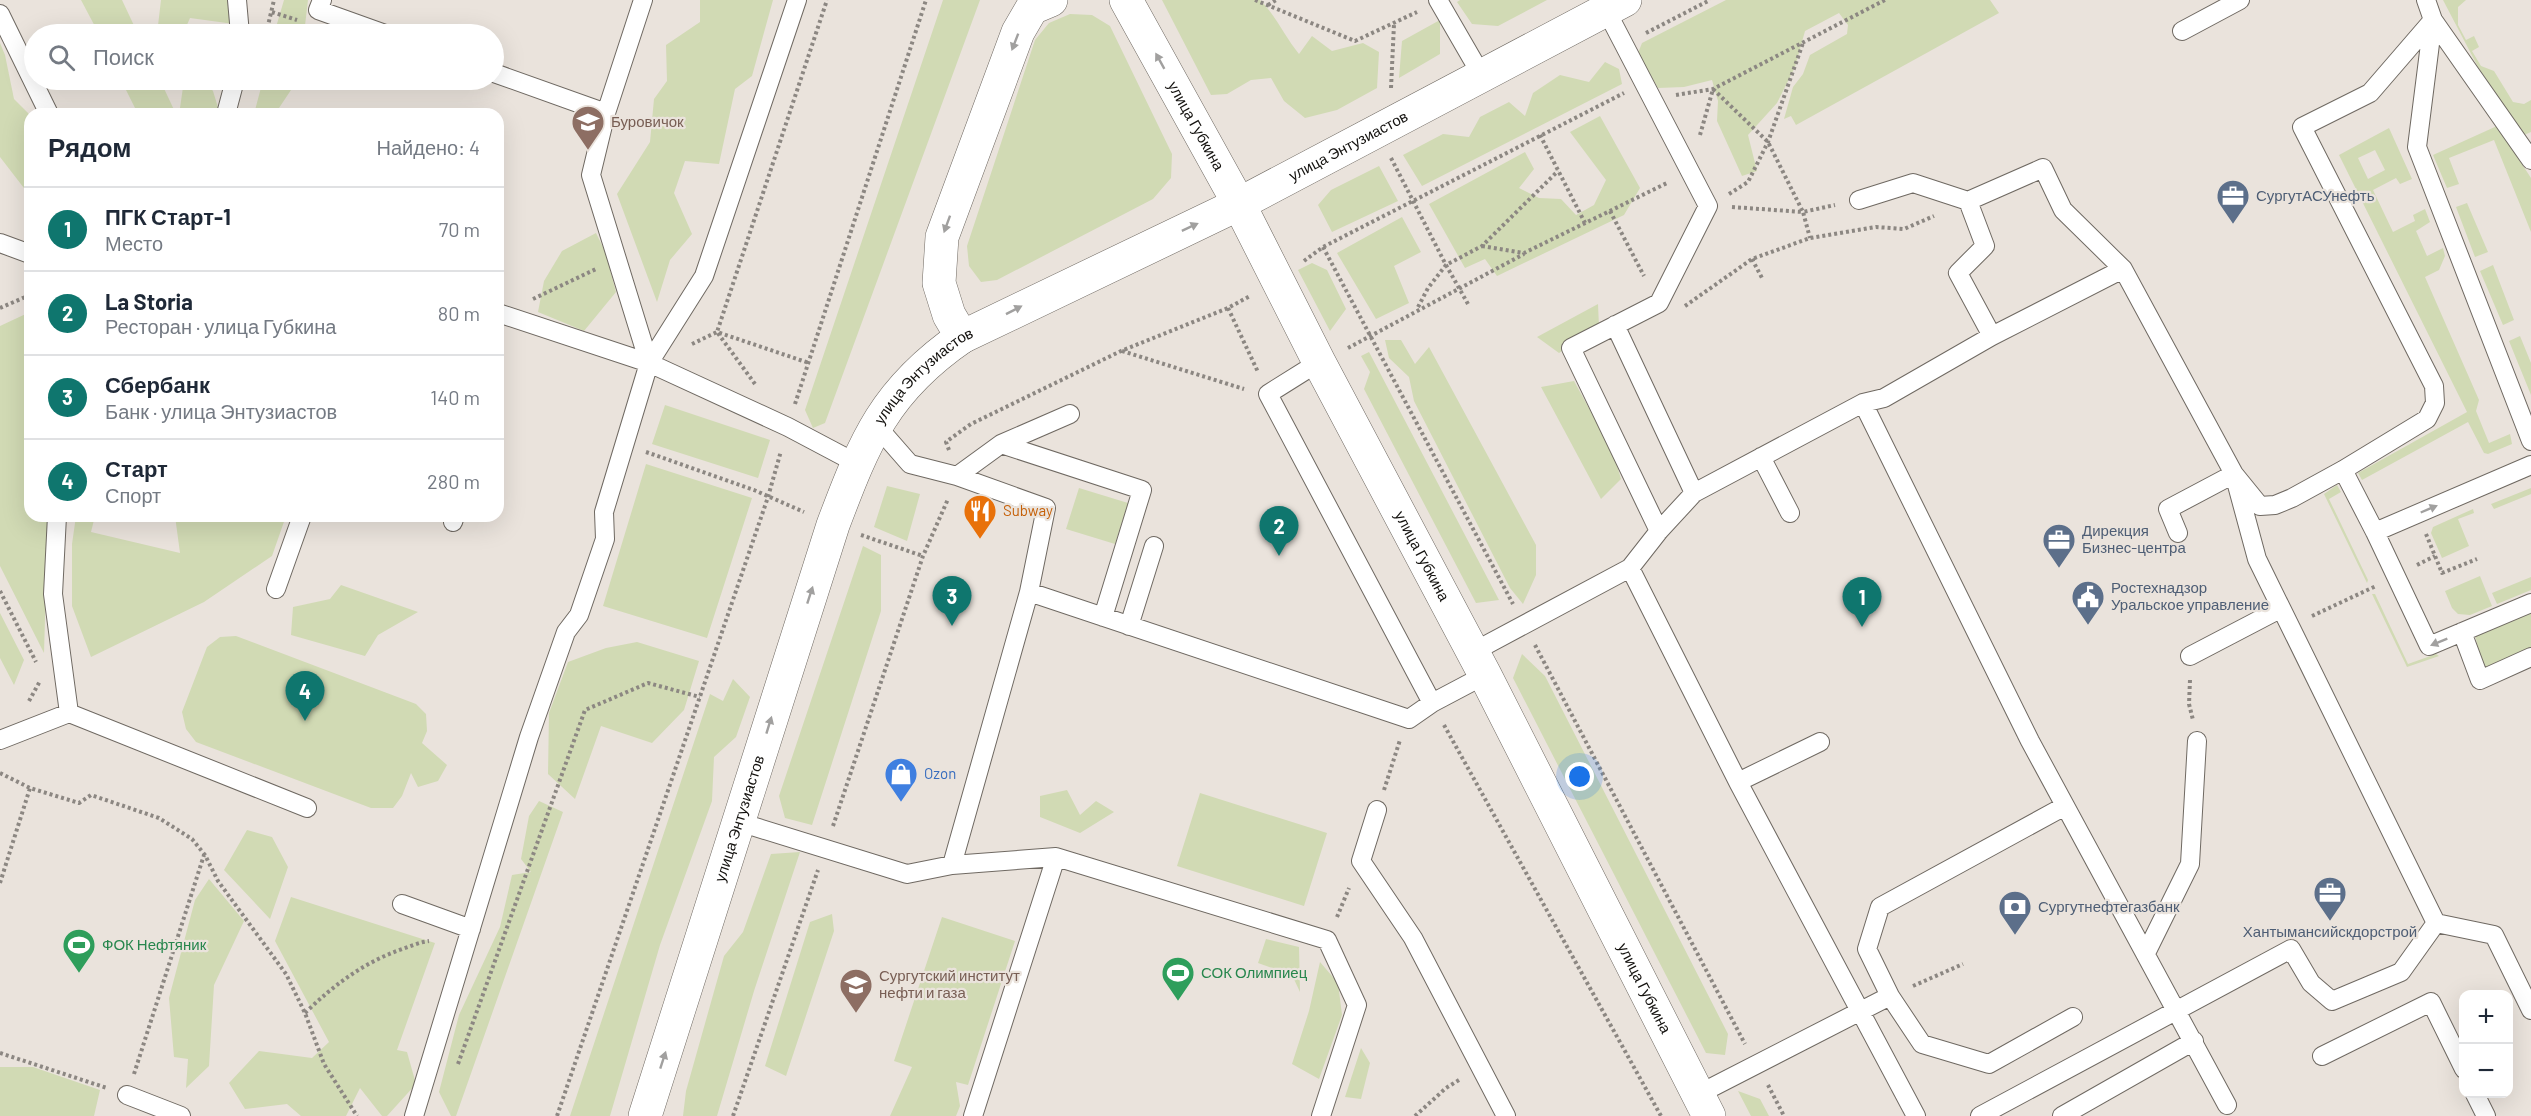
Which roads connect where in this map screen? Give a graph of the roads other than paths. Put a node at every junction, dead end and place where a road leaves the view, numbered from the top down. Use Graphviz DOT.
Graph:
graph roads {
  1 [pos="237,0"];
  2 [pos="322,0"];
  3 [pos="643,0"];
  4 [pos="797,0"];
  5 [pos="1051,0"];
  6 [pos="1124,0"];
  7 [pos="1438,0"];
  8 [pos="2240,0"];
  9 [pos="2426,0"];
  10 [pos="1616,5"];
  11 [pos="0,14"];
  12 [pos="2433,20"];
  13 [pos="239,24"];
  14 [pos="357,24"];
  15 [pos="2182,31"];
  16 [pos="24,63"];
  17 [pos="1482,76"];
  18 [pos="504,77"];
  19 [pos="37,90"];
  20 [pos="232,90"];
  21 [pos="46,108"];
  22 [pos="228,108"];
  23 [pos="606,113"];
  24 [pos="2531,160"];
  25 [pos="1859,200"];
  26 [pos="1968,201"];
  27 [pos="1239,204"];
  28 [pos="0,243"];
  29 [pos="24,252"];
  30 [pos="2123,269"];
  31 [pos="504,315"];
  32 [pos="1616,325"];
  33 [pos="1992,336"];
  34 [pos="962,337"];
  35 [pos="1319,362"];
  36 [pos="649,363"];
  37 [pos="1863,403"];
  38 [pos="1070,414"];
  39 [pos="875,424"];
  40 [pos="2531,441"];
  41 [pos="1001,444"];
  42 [pos="1761,457"];
  43 [pos="856,463"];
  44 [pos="2531,465"];
  45 [pos="2343,470"];
  46 [pos="2234,474"];
  47 [pos="957,476"];
  48 [pos="1694,493"];
  49 [pos="1790,513"];
  50 [pos="57,522"];
  51 [pos="300,522"];
  52 [pos="1659,531"];
  53 [pos="2375,532"];
  54 [pos="2178,533"];
  55 [pos="1154,546"];
  56 [pos="1630,568"];
  57 [pos="276,589"];
  58 [pos="1029,592"];
  59 [pos="2531,603"];
  60 [pos="2280,609"];
  61 [pos="1103,617"];
  62 [pos="1129,626"];
  63 [pos="2462,632"];
  64 [pos="2190,656"];
  65 [pos="2531,657"];
  66 [pos="1479,663"];
  67 [pos="1432,703"];
  68 [pos="69,713"];
  69 [pos="0,740"];
  70 [pos="2197,741"];
  71 [pos="1820,742"];
  72 [pos="1738,782"];
  73 [pos="2065,806"];
  74 [pos="307,808"];
  75 [pos="1377,810"];
  76 [pos="739,822"];
  77 [pos="1056,857"];
  78 [pos="952,866"];
  79 [pos="402,904"];
  80 [pos="2436,923"];
  81 [pos="471,929"];
  82 [pos="2146,953"];
  83 [pos="1898,992"];
  84 [pos="2176,1008"];
  85 [pos="1859,1010"];
  86 [pos="2531,1010"];
  87 [pos="2073,1017"];
  88 [pos="2194,1041"];
  89 [pos="2322,1056"];
  90 [pos="2459,1061"];
  91 [pos="127,1095"];
  92 [pos="2477,1098"];
  93 [pos="1703,1105"];
  94 [pos="2227,1105"];
  95 [pos="181,1116"];
  96 [pos="414,1116"];
  97 [pos="645,1116"];
  98 [pos="973,1116"];
  99 [pos="1321,1116"];
  100 [pos="1506,1116"];
  101 [pos="1916,1116"];
  102 [pos="1980,1116"];
  103 [pos="2062,1116"];
  104 [pos="2486,1116"];
  1 -- 13 [label="lane"];
  2 -- 14 [label="lane"];
  3 -- 23 [label="lane"];
  4 -- 36 [label="lane"];
  5 -- 34 [label="main road, one-way"];
  27 -- 6 [label="main road, улица Губкина, one-way"];
  7 -- 17 [label="lane"];
  8 -- 15 [label="lane"];
  9 -- 12 [label="lane"];
  10 -- 17 [label="main road, улица Энтузиастов"];
  10 -- 32 [label="lane"];
  11 -- 16 [label="lane"];
  12 -- 24 [label="lane"];
  12 -- 40 [label="lane"];
  12 -- 45 [label="lane"];
  17 -- 27 [label="main road, улица Энтузиастов"];
  18 -- 23 [label="lane"];
  19 -- 21 [label="lane"];
  20 -- 22 [label="lane"];
  23 -- 36 [label="lane"];
  25 -- 26 [label="lane"];
  26 -- 30 [label="lane"];
  26 -- 33 [label="lane"];
  34 -- 27 [label="main road, улица Энтузиастов, one-way"];
  27 -- 35 [label="main road, улица Губкина"];
  28 -- 29 [label="lane"];
  30 -- 33 [label="lane"];
  30 -- 46 [label="lane"];
  31 -- 36 [label="lane"];
  32 -- 48 [label="lane"];
  32 -- 52 [label="lane"];
  33 -- 37 [label="lane"];
  34 -- 39 [label="main road, улица Энтузиастов"];
  35 -- 66 [label="main road, улица Губкина"];
  35 -- 67 [label="lane"];
  36 -- 43 [label="lane"];
  36 -- 81 [label="lane"];
  37 -- 42 [label="lane"];
  37 -- 73 [label="lane"];
  38 -- 41 [label="lane"];
  39 -- 43 [label="main road, улица Энтузиастов"];
  39 -- 47 [label="lane"];
  41 -- 47 [label="lane"];
  41 -- 61 [label="lane"];
  42 -- 48 [label="lane"];
  42 -- 49 [label="lane"];
  76 -- 43 [label="main road, улица Энтузиастов, one-way"];
  53 -- 44 [label="lane, one-way"];
  45 -- 46 [label="lane"];
  45 -- 53 [label="lane"];
  46 -- 54 [label="lane"];
  46 -- 60 [label="lane"];
  47 -- 58 [label="lane"];
  48 -- 52 [label="lane"];
  50 -- 68 [label="lane"];
  51 -- 57 [label="lane"];
  52 -- 56 [label="lane"];
  63 -- 53 [label="lane, one-way"];
  55 -- 62 [label="lane"];
  56 -- 66 [label="lane"];
  56 -- 72 [label="lane"];
  58 -- 61 [label="lane"];
  58 -- 78 [label="lane"];
  59 -- 63 [label="lane"];
  60 -- 64 [label="lane"];
  60 -- 80 [label="lane"];
  61 -- 62 [label="lane"];
  62 -- 67 [label="lane"];
  63 -- 65 [label="lane"];
  66 -- 67 [label="lane"];
  66 -- 93 [label="main road, улица Губкина"];
  68 -- 69 [label="lane"];
  68 -- 74 [label="lane"];
  70 -- 82 [label="lane"];
  71 -- 72 [label="lane"];
  72 -- 85 [label="lane"];
  73 -- 82 [label="lane"];
  73 -- 83 [label="lane"];
  75 -- 100 [label="lane"];
  76 -- 78 [label="lane"];
  97 -- 76 [label="main road, улица Энтузиастов, one-way"];
  77 -- 78 [label="lane"];
  77 -- 98 [label="lane"];
  77 -- 99 [label="lane"];
  79 -- 81 [label="lane"];
  80 -- 84 [label="lane"];
  80 -- 86 [label="lane"];
  81 -- 96 [label="lane"];
  82 -- 84 [label="lane"];
  83 -- 85 [label="lane"];
  83 -- 87 [label="lane"];
  84 -- 88 [label="lane"];
  84 -- 102 [label="lane"];
  85 -- 93 [label="lane"];
  85 -- 101 [label="lane"];
  88 -- 94 [label="lane"];
  88 -- 103 [label="lane"];
  89 -- 90 [label="lane"];
  91 -- 95 [label="lane"];
  92 -- 104 [label="lane"];
}
